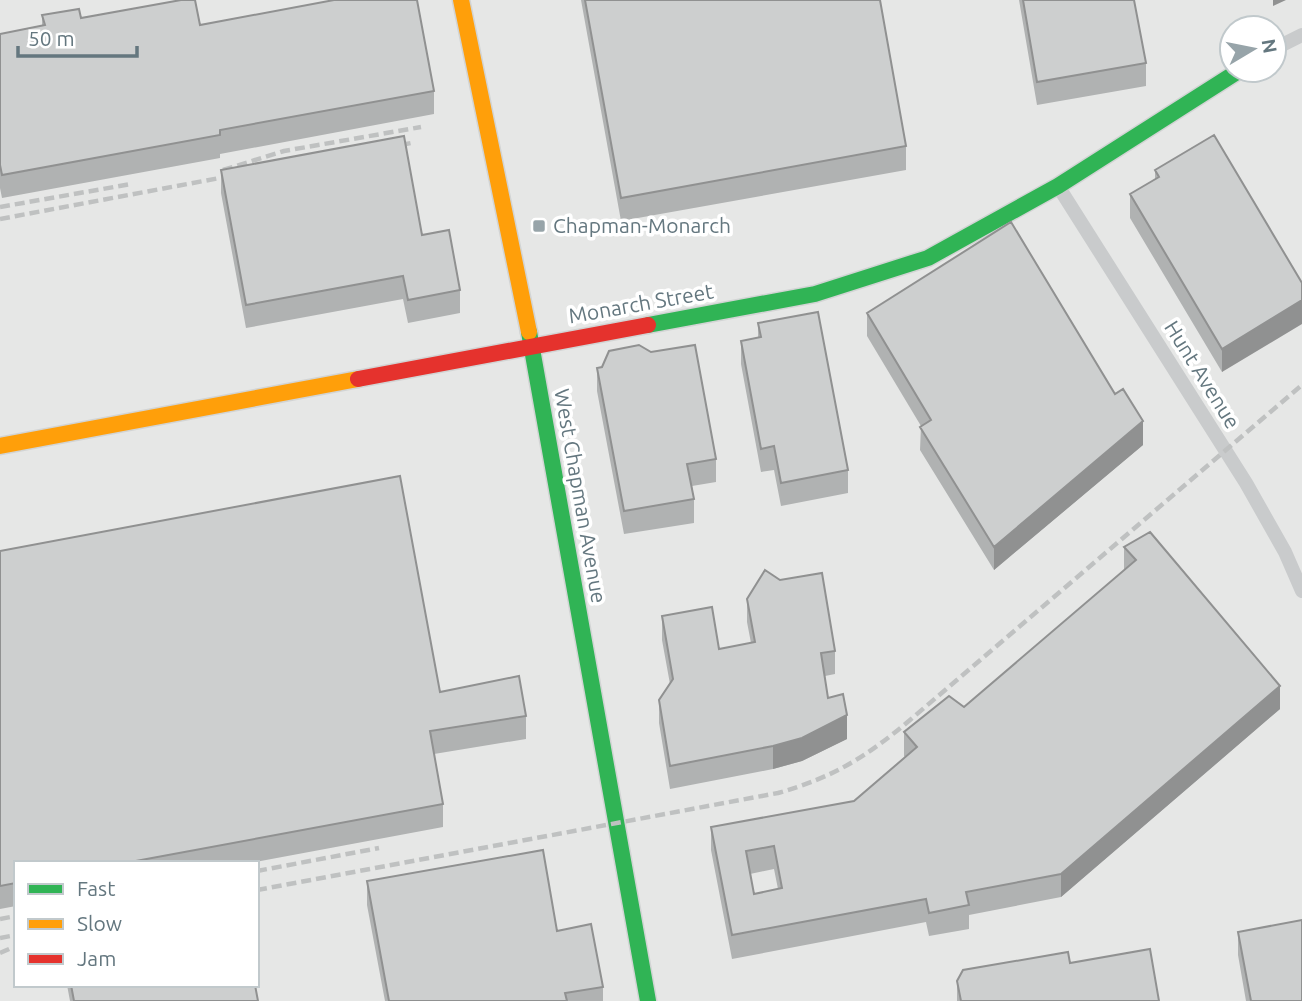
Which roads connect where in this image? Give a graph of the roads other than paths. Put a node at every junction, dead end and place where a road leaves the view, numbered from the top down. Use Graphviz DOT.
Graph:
graph roads {
  1 [pos="461,0"];
  2 [pos="1218,84"];
  3 [pos="1058,186"];
  4 [pos="532,345"];
  5 [pos="0,446"];
  6 [pos="1302,591"];
  7 [pos="648,1001"];
  1 -- 4 [label="street, West Chapman Avenue"];
  2 -- 3 [label="street, Monarch Street"];
  3 -- 4 [label="street, Monarch Street"];
  3 -- 6 [label="street, Hunt Avenue"];
  4 -- 5 [label="street, Monarch Street"];
  4 -- 7 [label="street, West Chapman Avenue"];
}
